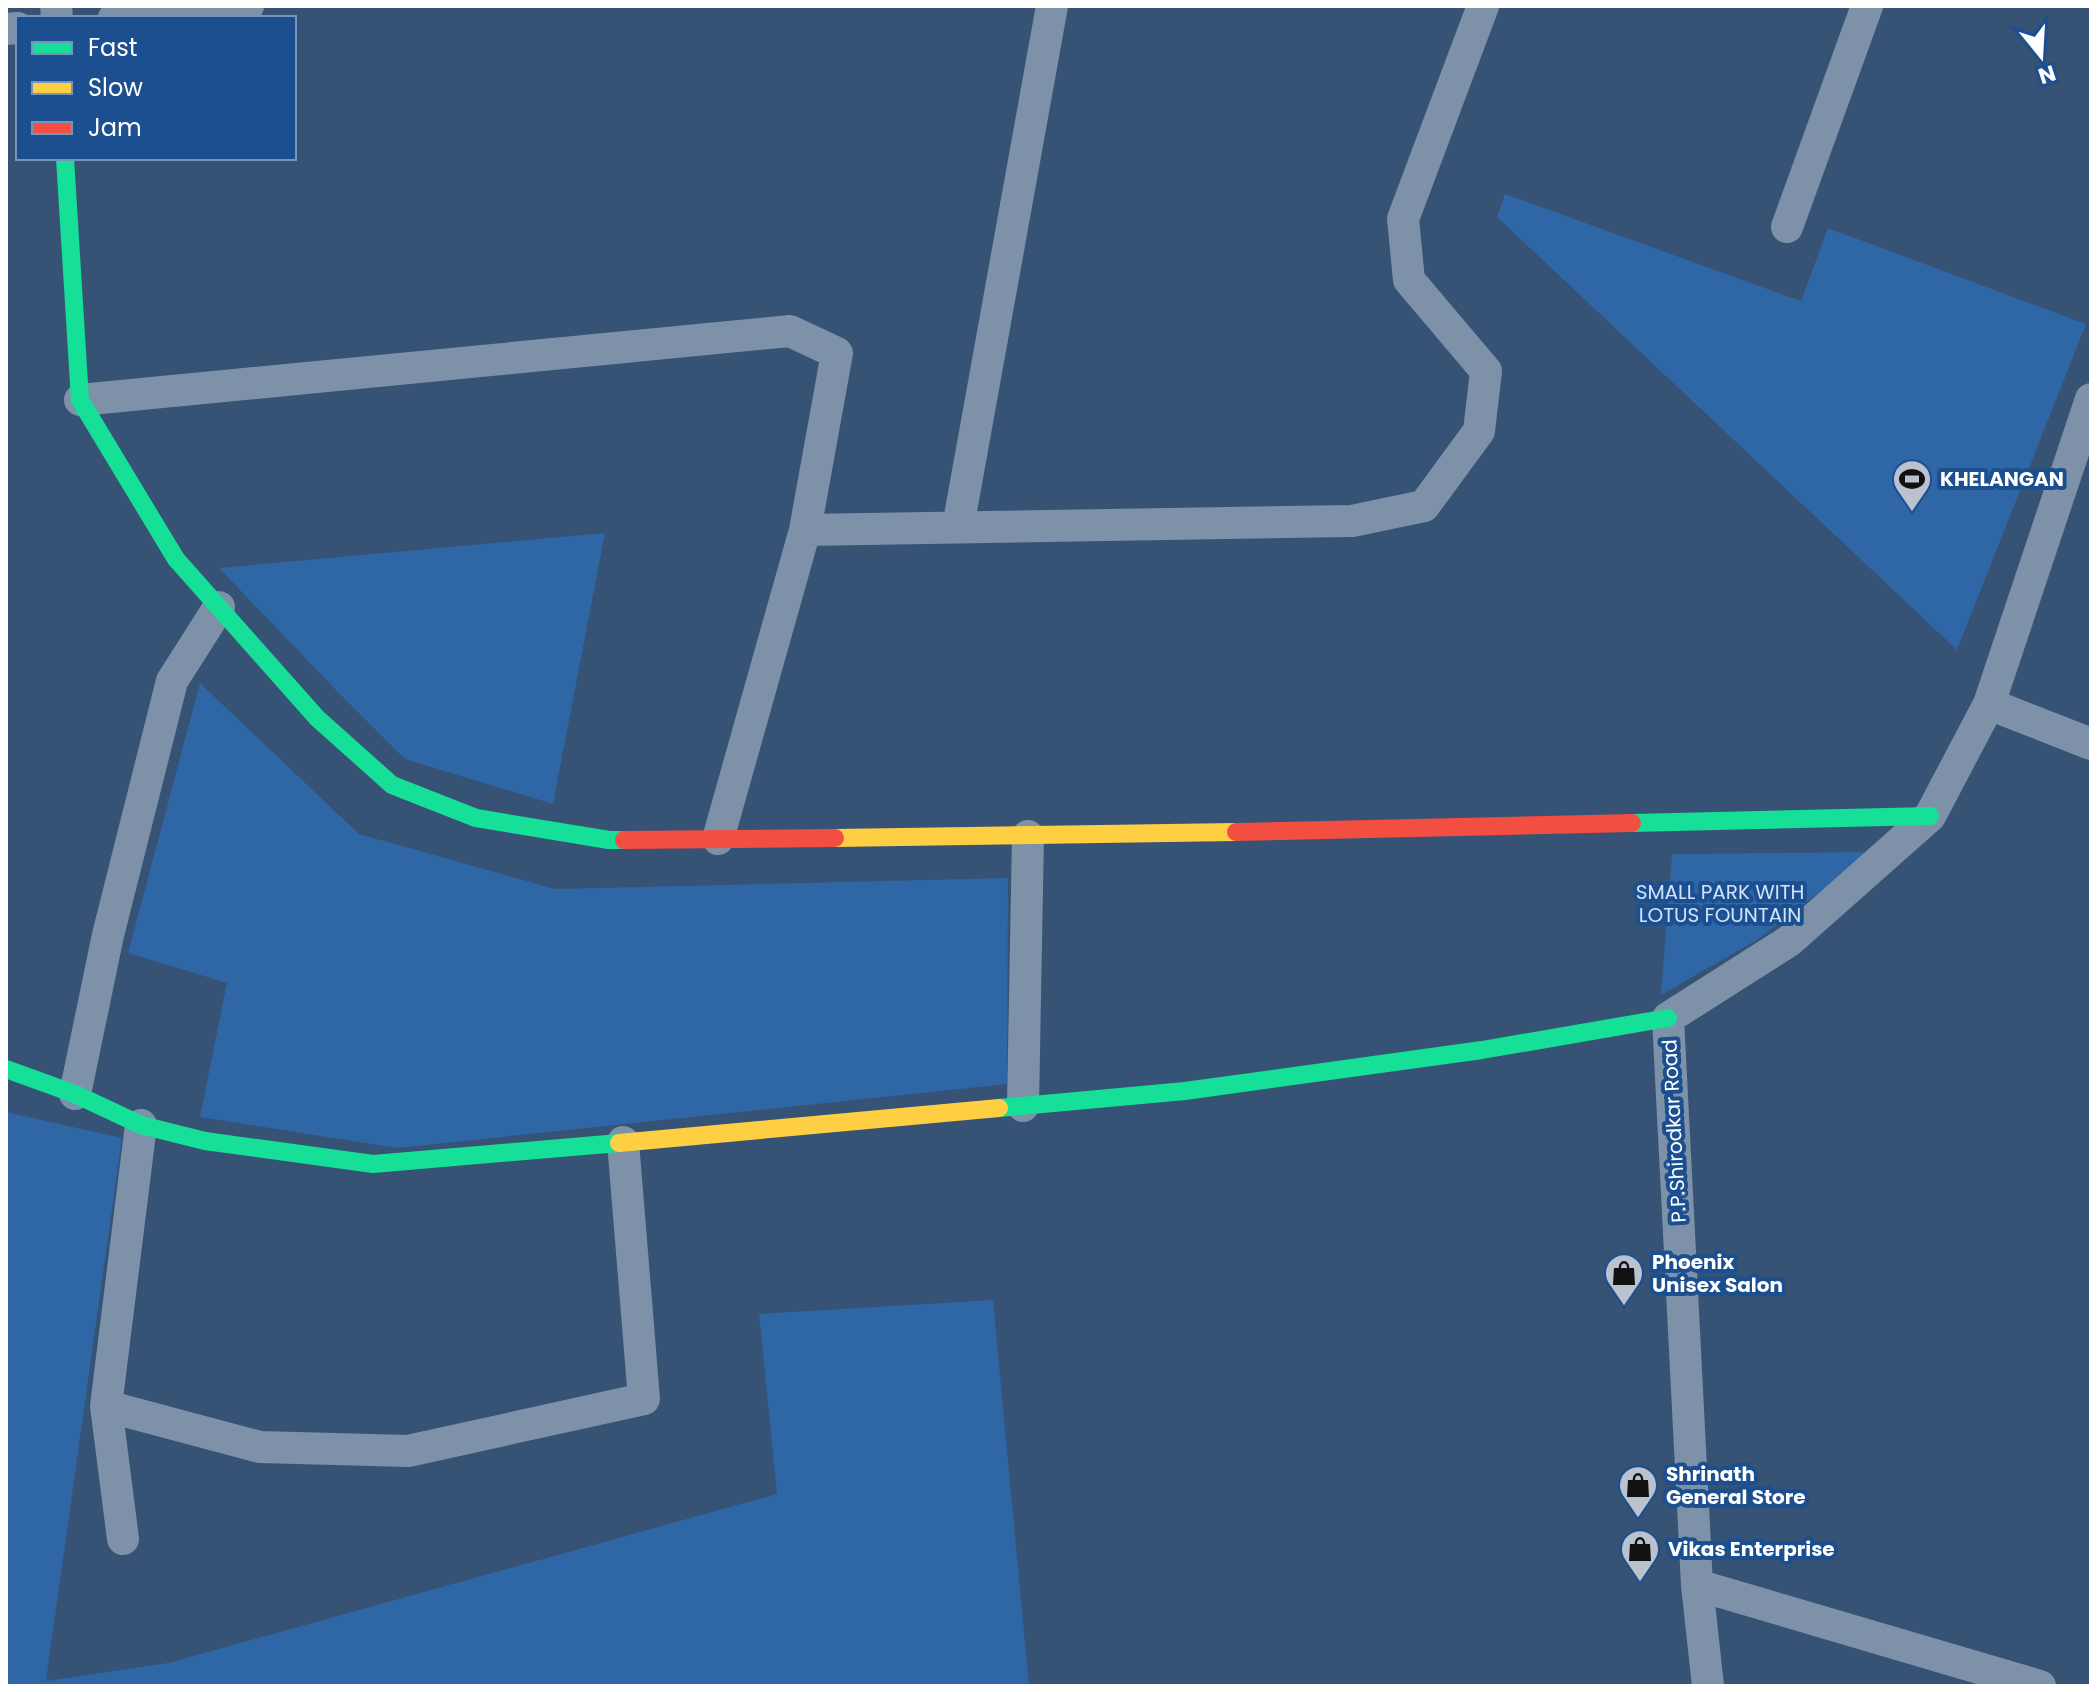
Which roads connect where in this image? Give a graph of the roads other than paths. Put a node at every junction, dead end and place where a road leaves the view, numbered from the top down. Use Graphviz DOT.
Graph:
graph roads {
  1 [pos="248,6"];
  2 [pos="1052,6"];
  3 [pos="1483,6"];
  4 [pos="1867,6"];
  5 [pos="136,16"];
  6 [pos="65,160"];
  7 [pos="1787,227"];
  8 [pos="2091,399"];
  9 [pos="80,400"];
  10 [pos="958,527"];
  11 [pos="805,530"];
  12 [pos="219,607"];
  13 [pos="1989,704"];
  14 [pos="2091,744"];
  15 [pos="1930,816"];
  16 [pos="1028,836"];
  17 [pos="718,839"];
  18 [pos="1668,1018"];
  19 [pos="6,1069"];
  20 [pos="75,1094"];
  21 [pos="1023,1106"];
  22 [pos="141,1125"];
  23 [pos="623,1142"];
  24 [pos="106,1406"];
  25 [pos="123,1539"];
  26 [pos="1697,1585"];
  27 [pos="1708,1686"];
  28 [pos="2040,1686"];
  1 -- 5 [label="street"];
  2 -- 10 [label="street"];
  3 -- 10 [label="street"];
  4 -- 7 [label="street"];
  6 -- 9 [label="street"];
  8 -- 13 [label="street, P.P.Shirodkar Road"];
  9 -- 11 [label="street"];
  9 -- 12 [label="street"];
  10 -- 11 [label="street"];
  11 -- 17 [label="street"];
  12 -- 17 [label="street"];
  12 -- 20 [label="street"];
  13 -- 14 [label="street"];
  13 -- 15 [label="street, P.P.Shirodkar Road"];
  15 -- 16 [label="street"];
  15 -- 18 [label="street, P.P.Shirodkar Road"];
  16 -- 17 [label="street"];
  16 -- 21 [label="street"];
  18 -- 21 [label="street"];
  18 -- 26 [label="street, P.P.Shirodkar Road"];
  19 -- 20 [label="street"];
  20 -- 22 [label="street"];
  21 -- 23 [label="street"];
  22 -- 23 [label="street"];
  22 -- 24 [label="street"];
  23 -- 24 [label="street"];
  24 -- 25 [label="street"];
  26 -- 27 [label="street, P.P.Shirodkar Road"];
  26 -- 28 [label="street"];
}
